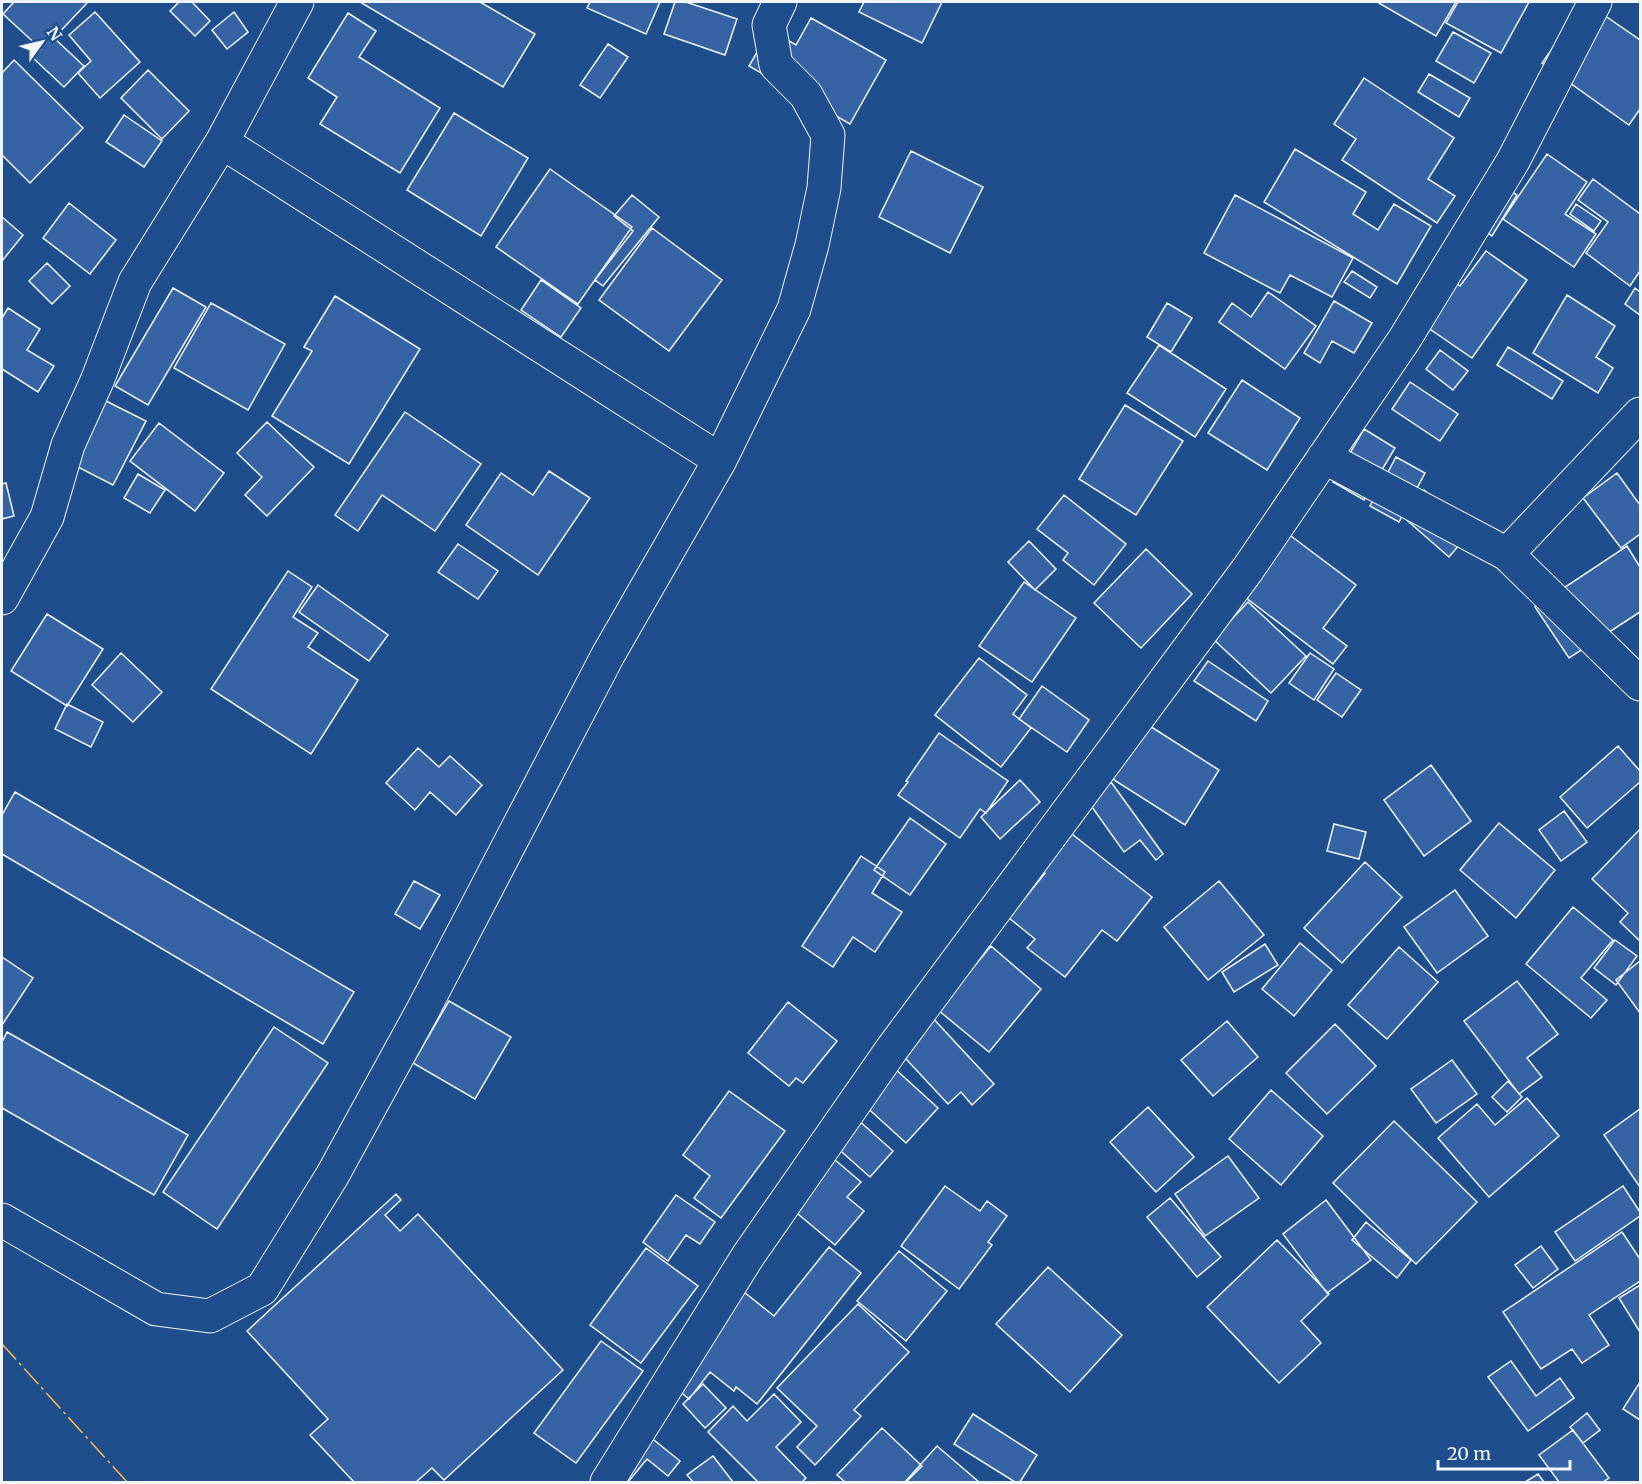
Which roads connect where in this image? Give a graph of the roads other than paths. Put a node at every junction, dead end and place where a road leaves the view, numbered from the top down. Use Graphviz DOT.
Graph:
graph roads {
  1 [pos="297,2"];
  2 [pos="780,2"];
  3 [pos="1595,2"];
  4 [pos="222,142"];
  5 [pos="1641,414"];
  6 [pos="1324,457"];
  7 [pos="720,460"];
  8 [pos="1507,554"];
  9 [pos="2,598"];
  10 [pos="1641,684"];
  11 [pos="2,1220"];
  12 [pos="606,1482"];
  1 -- 4 [label="street"];
  2 -- 7 [label="street"];
  3 -- 6 [label="street"];
  4 -- 7 [label="street"];
  4 -- 9 [label="street"];
  5 -- 8 [label="street"];
  6 -- 8 [label="street"];
  6 -- 12 [label="street"];
  7 -- 11 [label="street"];
  8 -- 10 [label="street"];
}
